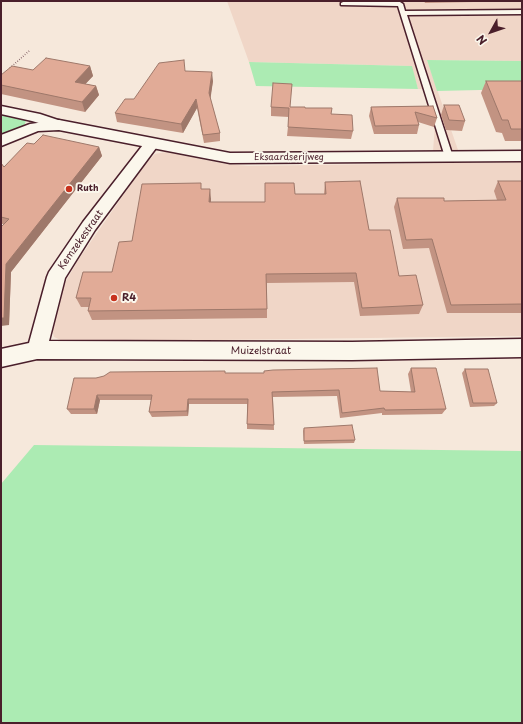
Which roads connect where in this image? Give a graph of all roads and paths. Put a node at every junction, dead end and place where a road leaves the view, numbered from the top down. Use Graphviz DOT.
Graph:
graph roads {
  1 [pos="343,4"];
  2 [pos="522,12"];
  3 [pos="403,13"];
  4 [pos="29,51"];
  5 [pos="7,72"];
  6 [pos="1,110"];
  7 [pos="60,125"];
  8 [pos="1,141"];
  9 [pos="151,144"];
  10 [pos="522,156"];
  11 [pos="449,157"];
  12 [pos="522,348"];
  13 [pos="37,350"];
  14 [pos="1,358"];
  1 -- 3 [label="lane"];
  2 -- 3 [label="lane"];
  3 -- 11 [label="lane"];
  4 -- 5 [label="path"];
  6 -- 7 [label="street, Eksaardserijweg"];
  7 -- 8 [label="street, Eksaardserijweg"];
  7 -- 9 [label="street, Eksaardserijweg"];
  9 -- 11 [label="street, Eksaardserijweg"];
  9 -- 13 [label="street, Kemzekestraat"];
  10 -- 11 [label="street, Eksaardserijweg"];
  12 -- 13 [label="street, Muizelstraat"];
  13 -- 14 [label="street, Muizelstraat"];
}
